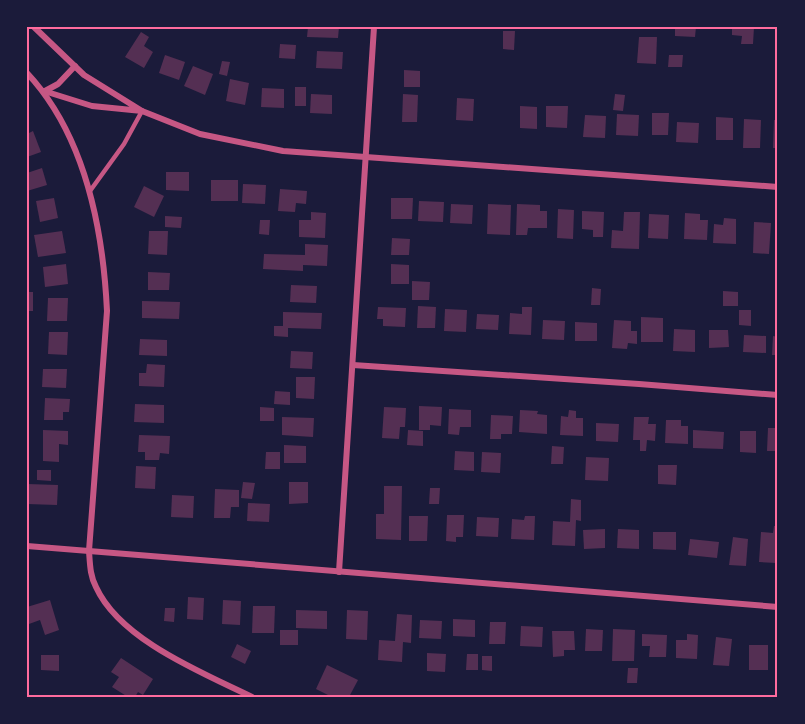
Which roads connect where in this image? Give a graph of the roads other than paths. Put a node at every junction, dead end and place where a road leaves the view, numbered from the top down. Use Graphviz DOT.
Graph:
graph roads {
  1 [pos="34,27"];
  2 [pos="374,27"];
  3 [pos="75,66"];
  4 [pos="27,73"];
  5 [pos="44,91"];
  6 [pos="142,111"];
  7 [pos="367,156"];
  8 [pos="778,187"];
  9 [pos="90,191"];
  10 [pos="353,365"];
  11 [pos="778,395"];
  12 [pos="27,546"];
  13 [pos="89,551"];
  14 [pos="339,572"];
  15 [pos="778,607"];
  16 [pos="252,697"];
  1 -- 3 [label="street"];
  2 -- 7 [label="street"];
  3 -- 5 [label="street"];
  3 -- 6 [label="street"];
  4 -- 5 [label="street"];
  5 -- 6 [label="street"];
  5 -- 9 [label="street"];
  6 -- 7 [label="street"];
  6 -- 9 [label="lane"];
  7 -- 8 [label="street"];
  7 -- 10 [label="street"];
  9 -- 13 [label="street"];
  10 -- 11 [label="street"];
  10 -- 14 [label="street"];
  12 -- 13 [label="street"];
  13 -- 14 [label="street"];
  13 -- 16 [label="street"];
  14 -- 15 [label="street"];
}
